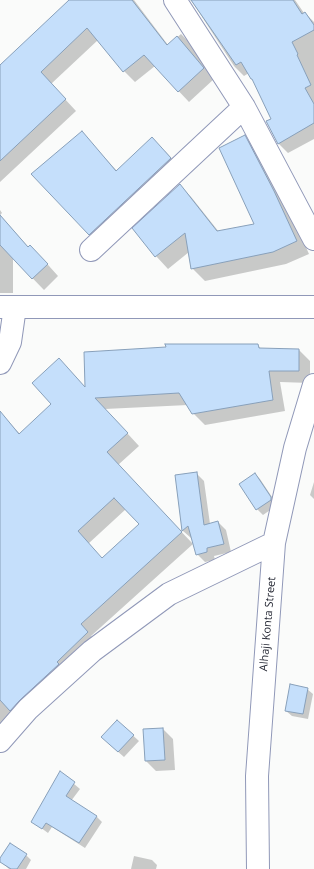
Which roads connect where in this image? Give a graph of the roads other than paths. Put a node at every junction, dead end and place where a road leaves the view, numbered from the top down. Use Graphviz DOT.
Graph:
graph roads {
  1 [pos="175,0"];
  2 [pos="244,106"];
  3 [pos="314,239"];
  4 [pos="91,250"];
  5 [pos="8,307"];
  6 [pos="314,307"];
  7 [pos="0,363"];
  8 [pos="314,385"];
  9 [pos="274,543"];
  10 [pos="0,741"];
  11 [pos="258,869"];
  1 -- 2 [label="street"];
  2 -- 3 [label="street"];
  2 -- 4 [label="street"];
  5 -- 6 [label="street"];
  5 -- 7 [label="street"];
  8 -- 9 [label="street, Alhaji Konta Street"];
  9 -- 10 [label="street"];
  9 -- 11 [label="street, Alhaji Konta Street"];
}
